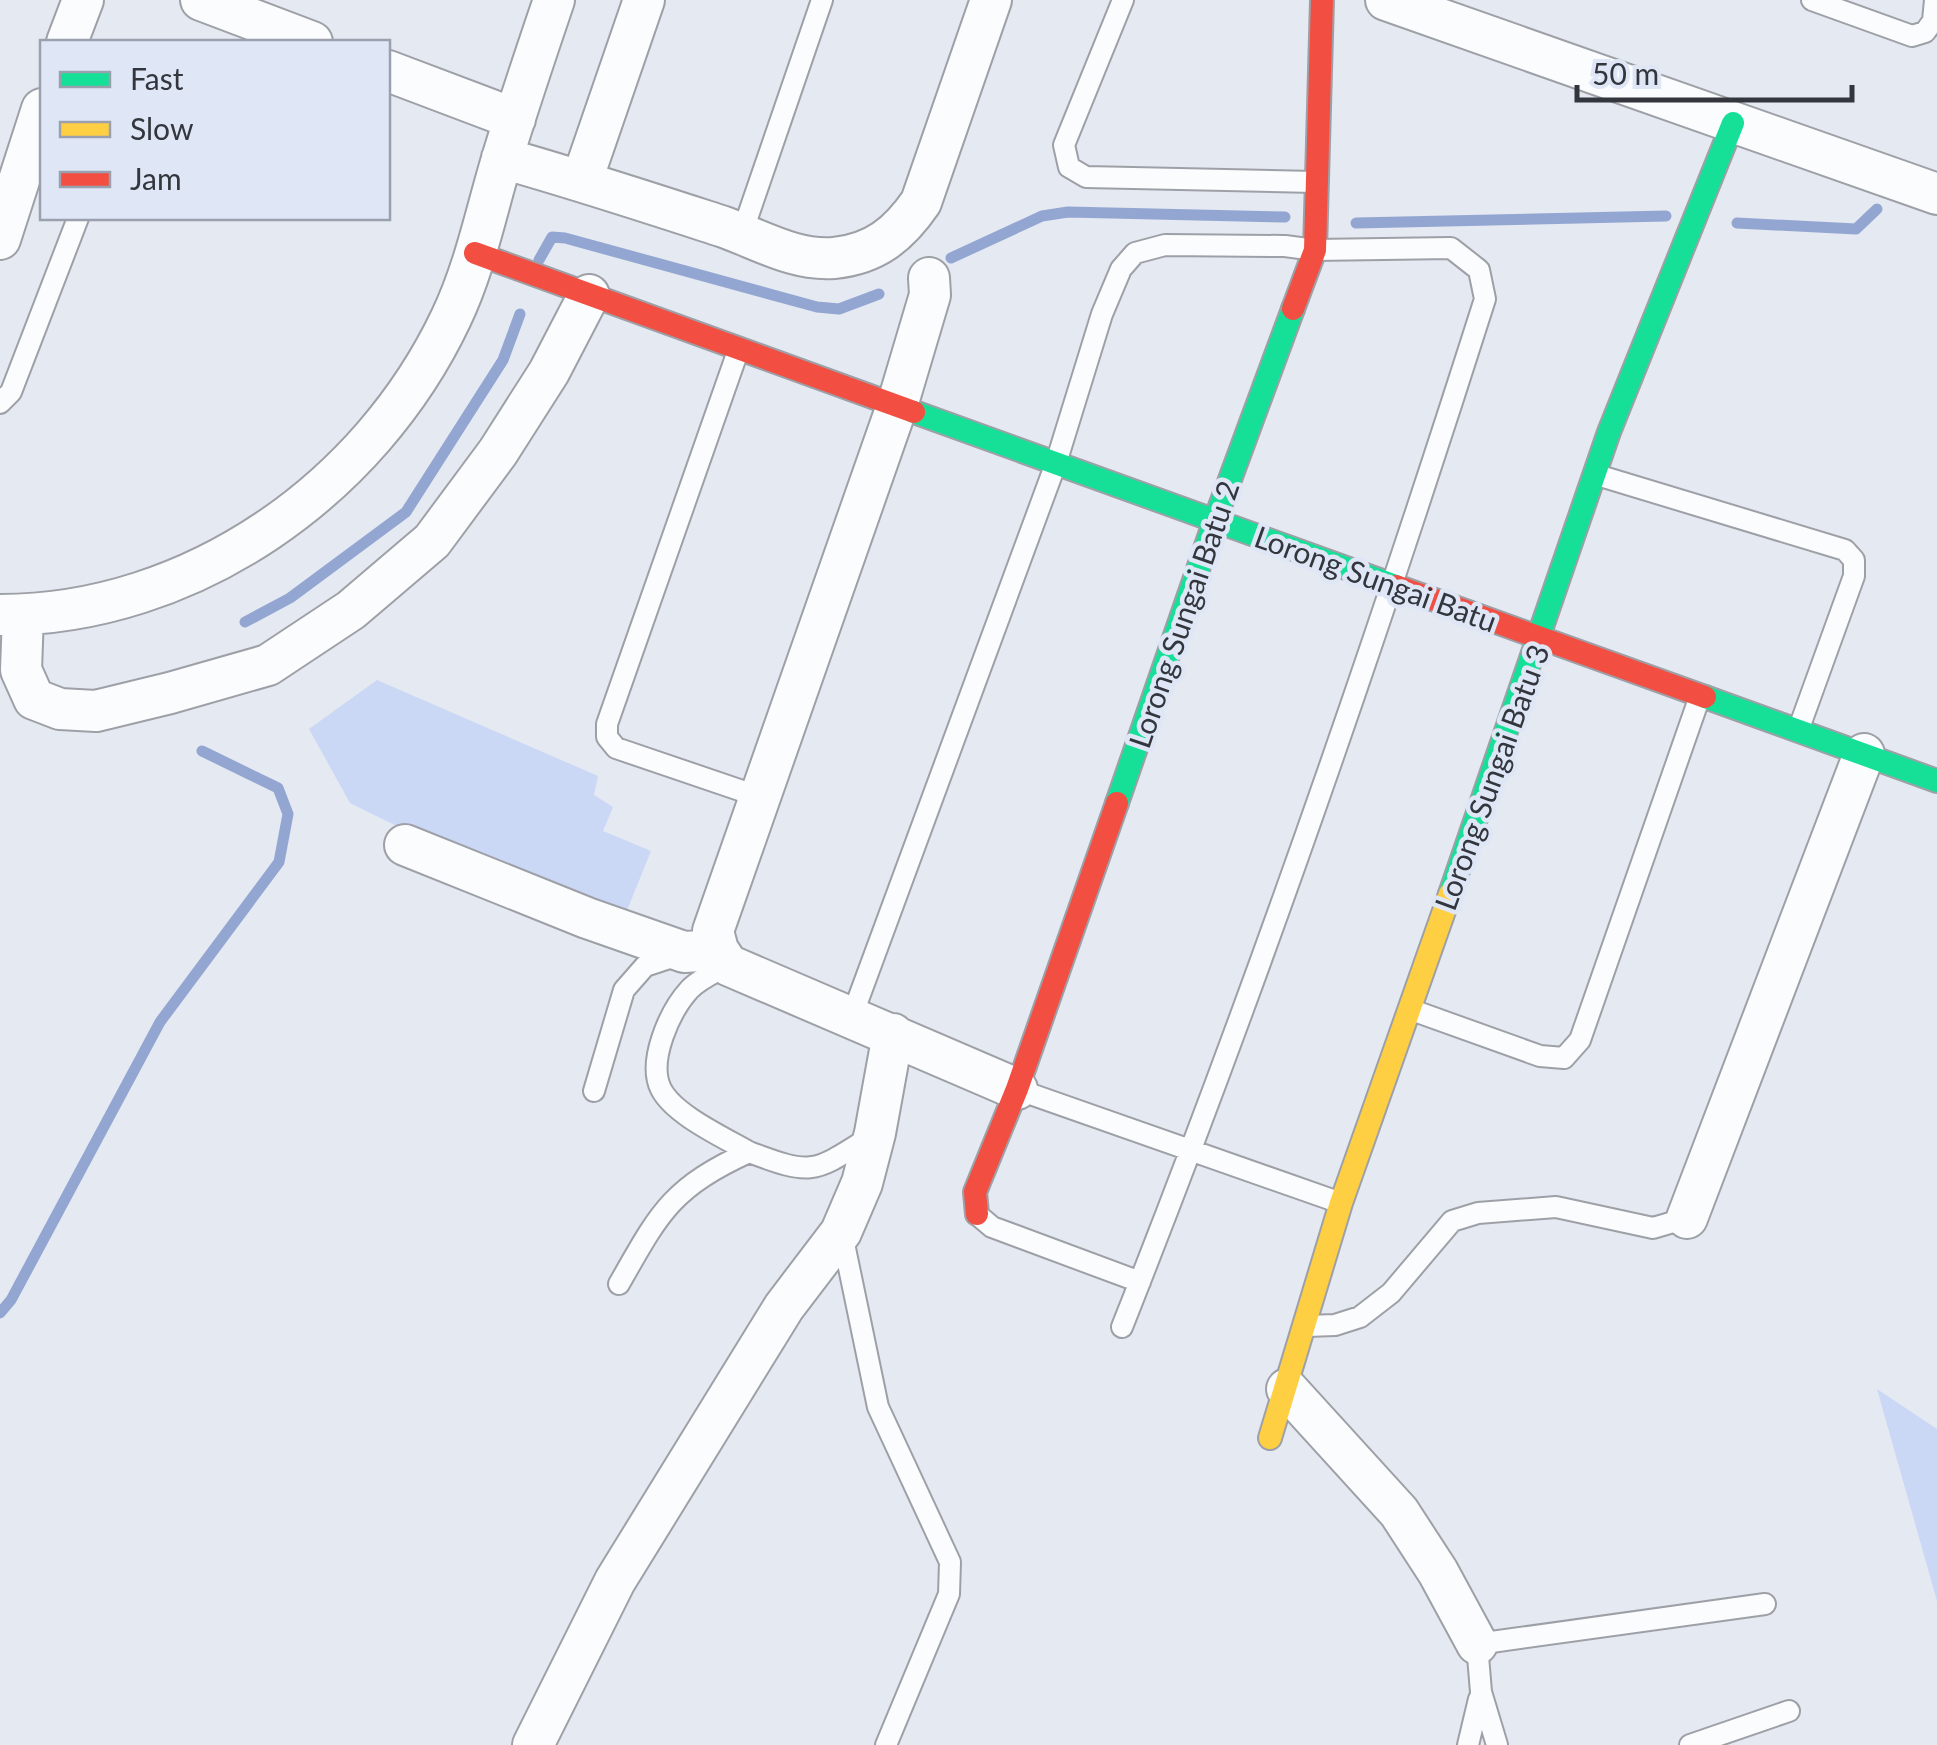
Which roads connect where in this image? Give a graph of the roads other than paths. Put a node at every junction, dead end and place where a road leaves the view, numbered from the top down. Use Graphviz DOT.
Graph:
graph roads {
  1 [pos="83,0"];
  2 [pos="201,0"];
  3 [pos="554,0"];
  4 [pos="644,0"];
  5 [pos="822,0"];
  6 [pos="991,0"];
  7 [pos="1123,0"];
  8 [pos="1322,0"];
  9 [pos="1386,0"];
  10 [pos="1812,0"];
  11 [pos="1935,0"];
  12 [pos="68,40"];
  13 [pos="307,40"];
  14 [pos="390,72"];
  15 [pos="515,119"];
  16 [pos="25,123"];
  17 [pos="1733,123"];
  18 [pos="502,158"];
  19 [pos="582,180"];
  20 [pos="1316,182"];
  21 [pos="1937,194"];
  22 [pos="77,220"];
  23 [pos="742,234"];
  24 [pos="0,239"];
  25 [pos="1315,250"];
  26 [pos="475,253"];
  27 [pos="915,255"];
  28 [pos="589,295"];
  29 [pos="739,349"];
  30 [pos="0,403"];
  31 [pos="896,406"];
  32 [pos="1056,462"];
  33 [pos="1595,474"];
  34 [pos="1215,520"];
  35 [pos="1394,584"];
  36 [pos="12,615"];
  37 [pos="1540,637"];
  38 [pos="1700,695"];
  39 [pos="1798,731"];
  40 [pos="1864,754"];
  41 [pos="1937,781"];
  42 [pos="760,797"];
  43 [pos="405,845"];
  44 [pos="710,956"];
  45 [pos="1408,1009"];
  46 [pos="852,1016"];
  47 [pos="894,1034"];
  48 [pos="1017,1089"];
  49 [pos="594,1091"];
  50 [pos="876,1133"];
  51 [pos="1192,1151"];
  52 [pos="749,1152"];
  53 [pos="1340,1203"];
  54 [pos="977,1214"];
  55 [pos="1688,1218"];
  56 [pos="841,1232"];
  57 [pos="1140,1282"];
  58 [pos="619,1284"];
  59 [pos="1306,1326"];
  60 [pos="1122,1327"];
  61 [pos="1287,1390"];
  62 [pos="1270,1438"];
  63 [pos="1766,1604"];
  64 [pos="1477,1644"];
  65 [pos="1481,1692"];
  66 [pos="1790,1711"];
  67 [pos="532,1745"];
  68 [pos="886,1745"];
  69 [pos="1468,1745"];
  70 [pos="1496,1745"];
  71 [pos="1690,1745"];
  1 -- 12 [label="street"];
  2 -- 13 [label="street"];
  3 -- 15 [label="street"];
  4 -- 19 [label="street"];
  5 -- 23 [label="lane"];
  6 -- 27 [label="street"];
  7 -- 20 [label="lane"];
  8 -- 20 [label="street, Lorong Sungai Batu 2"];
  9 -- 17 [label="street"];
  10 -- 11 [label="lane"];
  14 -- 15 [label="street"];
  15 -- 18 [label="street"];
  16 -- 24 [label="street"];
  17 -- 21 [label="street"];
  17 -- 33 [label="street, Lorong Sungai Batu 3"];
  18 -- 19 [label="street"];
  18 -- 26 [label="street"];
  19 -- 23 [label="street"];
  20 -- 25 [label="street, Lorong Sungai Batu 2"];
  22 -- 30 [label="lane"];
  23 -- 27 [label="street"];
  25 -- 32 [label="lane"];
  25 -- 34 [label="street, Lorong Sungai Batu 2"];
  25 -- 35 [label="lane"];
  26 -- 28 [label="street, Lorong Sungai Batu"];
  26 -- 36 [label="street"];
  27 -- 31 [label="street"];
  28 -- 29 [label="street, Lorong Sungai Batu"];
  28 -- 36 [label="street"];
  29 -- 31 [label="street, Lorong Sungai Batu"];
  29 -- 42 [label="lane"];
  31 -- 32 [label="street, Lorong Sungai Batu"];
  31 -- 42 [label="street"];
  32 -- 34 [label="street, Lorong Sungai Batu"];
  32 -- 46 [label="lane"];
  33 -- 37 [label="street, Lorong Sungai Batu 3"];
  33 -- 39 [label="lane"];
  34 -- 35 [label="street, Lorong Sungai Batu"];
  34 -- 48 [label="street, Lorong Sungai Batu 2"];
  35 -- 37 [label="street, Lorong Sungai Batu"];
  35 -- 51 [label="lane"];
  37 -- 38 [label="street, Lorong Sungai Batu"];
  37 -- 45 [label="street, Lorong Sungai Batu 3"];
  38 -- 39 [label="street, Lorong Sungai Batu"];
  38 -- 45 [label="lane"];
  39 -- 40 [label="street, Lorong Sungai Batu"];
  40 -- 41 [label="street, Lorong Sungai Batu"];
  40 -- 55 [label="street"];
  42 -- 44 [label="street"];
  43 -- 44 [label="street"];
  44 -- 46 [label="street"];
  44 -- 49 [label="lane"];
  44 -- 52 [label="lane"];
  45 -- 53 [label="street, Lorong Sungai Batu 3"];
  46 -- 47 [label="street"];
  47 -- 48 [label="street"];
  47 -- 50 [label="street"];
  48 -- 51 [label="lane"];
  48 -- 54 [label="street, Lorong Sungai Batu 2"];
  50 -- 52 [label="lane"];
  50 -- 56 [label="street"];
  51 -- 53 [label="lane"];
  51 -- 57 [label="lane"];
  52 -- 58 [label="lane"];
  53 -- 59 [label="street, Lorong Sungai Batu 3"];
  54 -- 57 [label="lane"];
  55 -- 59 [label="lane"];
  56 -- 67 [label="street"];
  56 -- 68 [label="lane"];
  57 -- 60 [label="lane"];
  59 -- 61 [label="street, Lorong Sungai Batu 3"];
  61 -- 62 [label="street, Lorong Sungai Batu 3"];
  61 -- 64 [label="street"];
  63 -- 64 [label="lane"];
  64 -- 65 [label="lane"];
  65 -- 69 [label="lane"];
  65 -- 70 [label="lane"];
  66 -- 71 [label="lane"];
}
